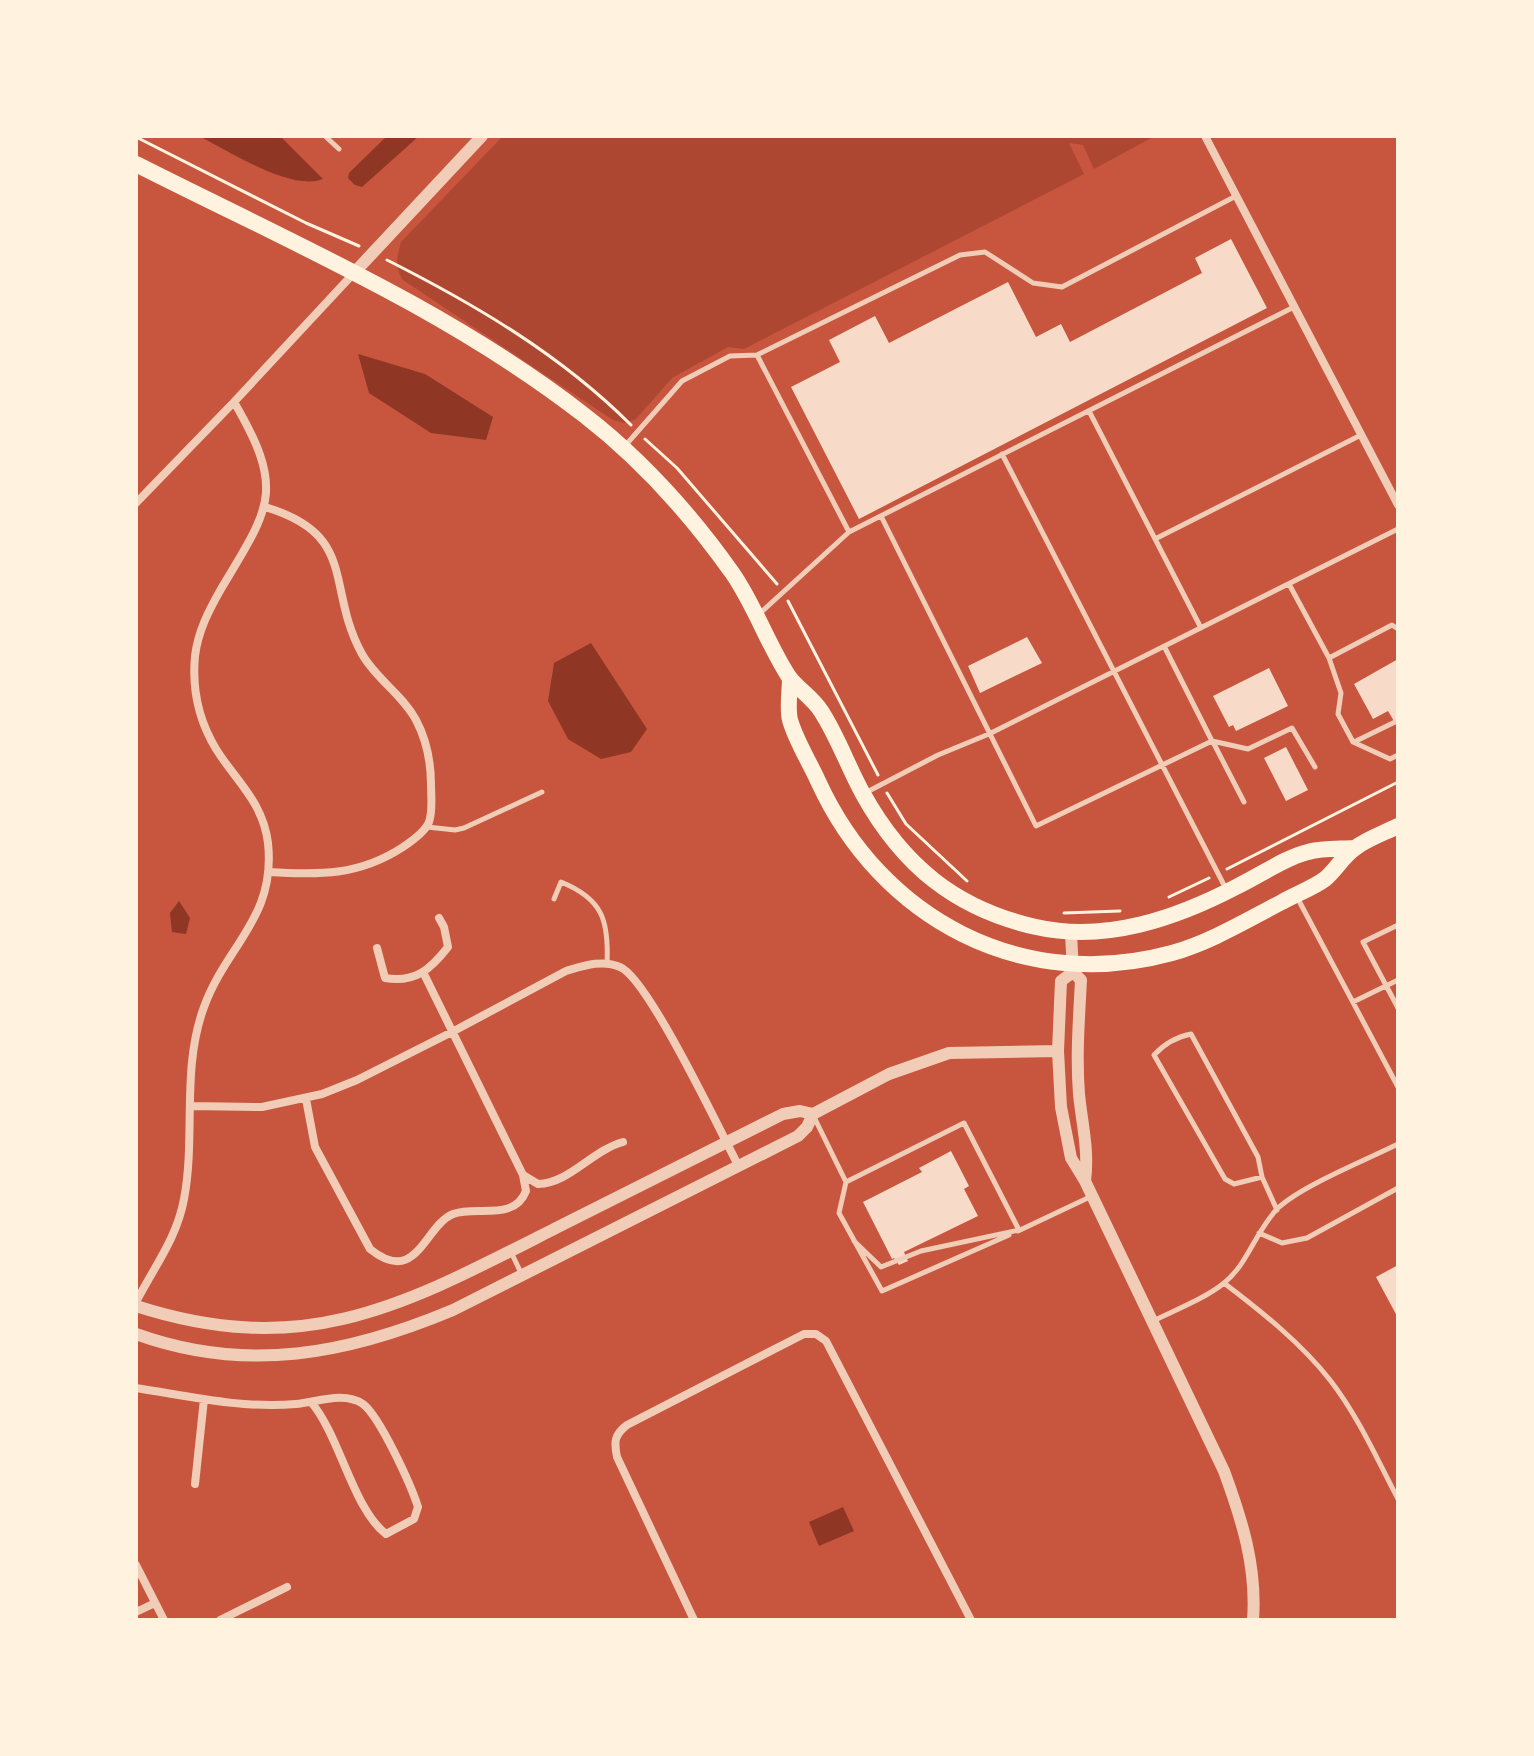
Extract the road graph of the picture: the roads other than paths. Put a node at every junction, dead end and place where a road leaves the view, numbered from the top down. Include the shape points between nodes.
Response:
1 (325, 136) edge
2 (482, 136) edge
3 (1205, 136) edge
4 (339, 149) dead end
5 (136, 164) edge
6 (1236, 196) junction
7 (353, 274) junction
8 (1294, 306) junction
9 (757, 355) junction
10 (234, 402) junction
11 (1089, 411) junction
12 (1361, 435) junction
13 (623, 448) junction
14 (1002, 454) junction
15 (136, 503) edge
16 (1398, 505) edge
17 (265, 507) junction
18 (881, 516) junction
19 (1398, 529) edge
20 (849, 532) junction
21 (1155, 539) junction
22 (1289, 584) junction
23 (757, 616) junction
24 (1201, 628) junction
25 (1398, 629) edge
26 (1164, 646) junction
27 (1329, 658) junction
28 (1113, 672) junction
29 (790, 678) junction
30 (1395, 722) dead end
31 (989, 734) junction
32 (1212, 741) junction
33 (1353, 742) junction
34 (1398, 755) edge
35 (1162, 766) junction
36 (1315, 767) dead end
37 (542, 792) dead end
38 (863, 794) junction
39 (1244, 802) dead end
40 (1398, 826) edge
41 (426, 827) junction
42 (1354, 848) junction
43 (268, 872) junction
44 (1228, 892) junction
45 (1296, 894) junction
46 (554, 899) dead end
47 (439, 918) dead end
48 (1398, 925) edge
49 (1071, 933) junction
50 (377, 948) dead end
51 (607, 964) junction
52 (1072, 968) junction
53 (423, 972) junction
54 (1398, 980) edge
55 (1386, 986) junction
56 (1353, 1002) junction
57 (1398, 1008) edge
58 (452, 1032) junction
59 (1058, 1051) junction
60 (1398, 1087) edge
61 (306, 1099) junction
62 (190, 1106) junction
63 (813, 1114) junction
64 (623, 1142) dead end
65 (726, 1143) junction
66 (1398, 1144) edge
67 (739, 1167) junction
68 (523, 1175) junction
69 (1262, 1177) junction
70 (1085, 1181) junction
71 (846, 1182) junction
72 (1398, 1188) edge
73 (1092, 1196) junction
74 (1277, 1210) junction
75 (1019, 1230) junction
76 (1259, 1233) junction
77 (854, 1241) junction
78 (511, 1251) junction
79 (522, 1275) junction
80 (1224, 1283) junction
81 (136, 1304) edge
82 (1153, 1322) junction
83 (136, 1334) edge
84 (136, 1388) edge
85 (204, 1399) junction
86 (311, 1402) junction
87 (195, 1484) dead end
88 (1398, 1499) edge
89 (136, 1565) edge
90 (287, 1587) dead end
91 (155, 1603) junction
92 (136, 1612) edge
93 (164, 1620) edge
94 (220, 1620) edge
95 (694, 1620) edge
96 (971, 1620) edge
97 (1253, 1620) edge

1 - 4 lane
2 - 7 street
3 - 6 street
5 - 7 main road
6 - 8 street
6 - 9 lane via 1062,287 1033,283 985,252 960,255
7 - 10 street
7 - 13 main road via 532,376
8 - 11 lane
8 - 12 street
9 - 13 lane via 730,356 682,381
9 - 20 lane
10 - 15 street
10 - 17 street via 261,453
11 - 14 lane
11 - 21 lane
12 - 16 street
12 - 21 lane
13 - 23 main road via 702,535
14 - 18 lane
14 - 28 lane
17 - 41 street via 295,517 323,541 335,563 362,654 414,717 428,754 431,781
17 - 43 street via 200,631 195,679 205,727 260,814
18 - 20 lane
18 - 31 lane
19 - 22 lane
20 - 23 lane
21 - 24 lane
22 - 24 lane
22 - 27 lane
23 - 29 main road
24 - 26 lane
25 - 27 lane via 1392,625
26 - 28 lane
26 - 32 lane
27 - 33 lane via 1341,693 1338,714
28 - 31 lane
28 - 35 lane
29 - 38 main road via 820,708
29 - 52 main road via 789,718 834,815 880,875 913,904 961,934
30 - 33 lane
31 - 35 lane via 1036,826
31 - 38 lane
32 - 35 lane
32 - 36 lane via 1248,749 1292,728
32 - 39 lane
33 - 34 lane via 1390,759
35 - 44 lane
37 - 41 lane via 464,828
38 - 49 main road via 889,834 941,888 986,912
40 - 42 main road
41 - 43 street via 392,854 357,869 332,874
42 - 44 main road via 1308,852
42 - 45 main road via 1323,880
43 - 62 street via 258,914 219,973 203,1009 192,1059
44 - 49 main road via 1171,918
45 - 52 main road via 1173,953
45 - 56 lane
46 - 51 lane via 561,882 595,903 606,923
47 - 53 street via 448,947
48 - 55 lane via 1363,942
49 - 52 street
50 - 53 street via 385,978 403,981
51 - 58 street via 566,971
51 - 65 street via 630,972 638,982
52 - 59 street via 1061,981
52 - 70 street via 1081,980 1077,1051 1088,1153
53 - 58 street
54 - 55 lane
55 - 56 lane
55 - 57 lane
56 - 60 lane
58 - 61 street via 357,1080
58 - 68 street
59 - 63 street via 949,1053 889,1074
59 - 70 street via 1071,1158
61 - 62 street via 262,1107
61 - 68 street via 321,1161 370,1249 380,1257 416,1254 455,1213 489,1213 517,1202 526,1191
62 - 81 street via 179,1223
63 - 65 street via 783,1114
63 - 67 street via 798,1136
63 - 71 lane
64 - 68 street via 557,1180 538,1184
65 - 67 street
65 - 78 street
66 - 74 lane
67 - 79 street
69 - 69 lane via 1258,1157 1191,1034 1162,1046 1154,1055 1225,1179 1234,1184
69 - 74 lane
70 - 73 street
71 - 75 lane via 964,1123
71 - 77 lane via 839,1213
72 - 76 lane via 1307,1238 1282,1243
73 - 75 lane
73 - 82 street
74 - 76 lane
75 - 77 lane via 921,1251 881,1267
75 - 77 lane via 882,1291
76 - 80 lane
78 - 79 lane
78 - 81 street via 378,1311 305,1327 231,1328
79 - 83 street via 408,1329 326,1350 229,1354
80 - 82 lane
80 - 88 lane via 1277,1326 1330,1380
82 - 97 street via 1241,1517 1250,1553
84 - 85 street
85 - 86 street via 258,1405
85 - 87 street
86 - 86 street via 351,1398 365,1406 414,1494 414,1519 386,1534 372,1524
89 - 91 street
90 - 94 street
91 - 92 street
91 - 93 street
95 - 96 street via 617,1457 617,1433 804,1334 816,1334 826,1341

